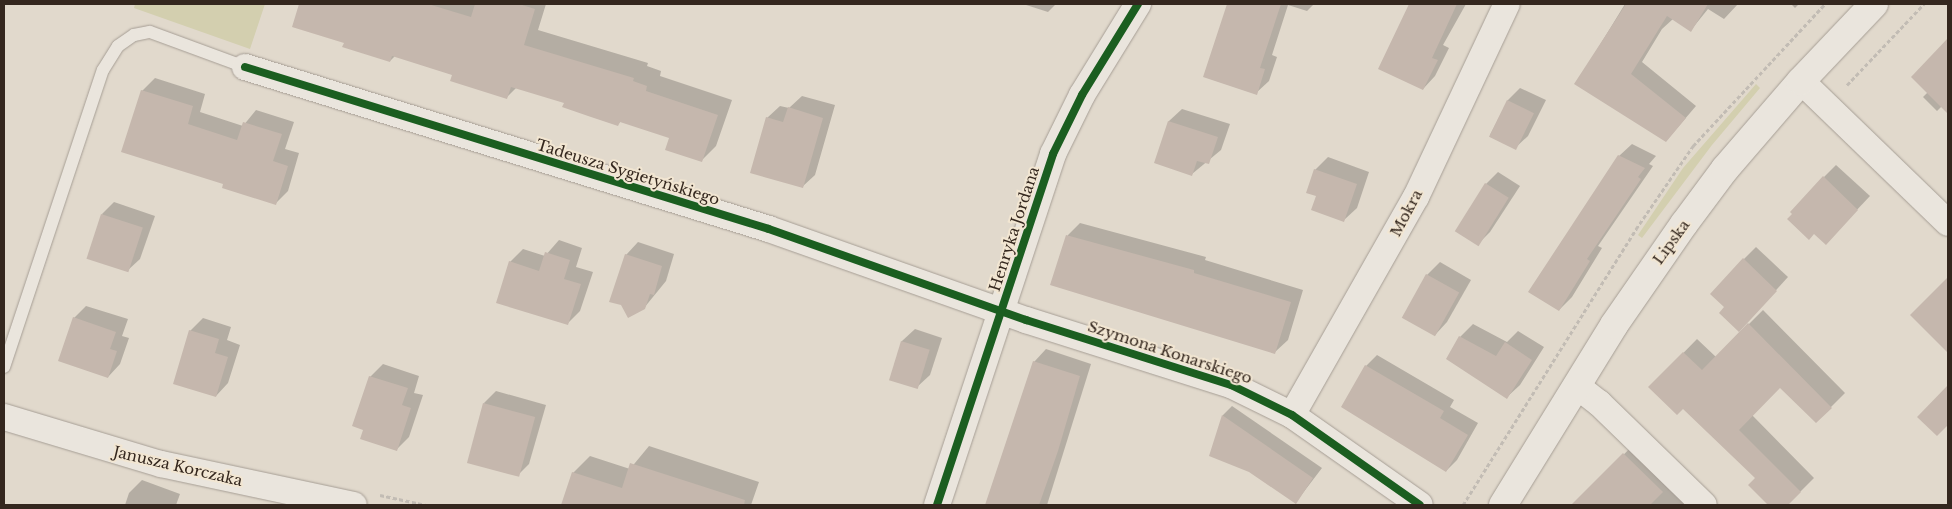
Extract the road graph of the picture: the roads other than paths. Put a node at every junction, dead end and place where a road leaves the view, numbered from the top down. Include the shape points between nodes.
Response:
1 (1138, 4) edge
2 (1507, 4) edge
3 (1874, 4) edge
4 (245, 68) joint
5 (1801, 81) junction
6 (1948, 223) edge
7 (1001, 311) junction
8 (4, 367) edge
9 (1577, 386) junction
10 (1292, 415) junction
11 (4, 417) edge
12 (354, 505) edge
13 (937, 505) edge
14 (1420, 505) edge
15 (1503, 505) edge
16 (1704, 505) edge

1 - 7 street, Henryka Jordana via 1082,95 1053,154
2 - 10 street, Mokra via 1416,197
3 - 5 main road, Lipska
4 - 7 street, Tadeusza Sygietyńskiego via 769,229
4 - 8 lane via 150,32 134,35 118,46 103,70
5 - 6 street
5 - 9 main road, Lipska via 1684,224
7 - 10 street, Szymona Konarskiego via 1231,385
7 - 13 street, Henryka Jordana
9 - 15 main road, Lipska
9 - 16 street
10 - 14 street, Szymona Konarskiego
11 - 12 street, Janusza Korczaka via 161,464

